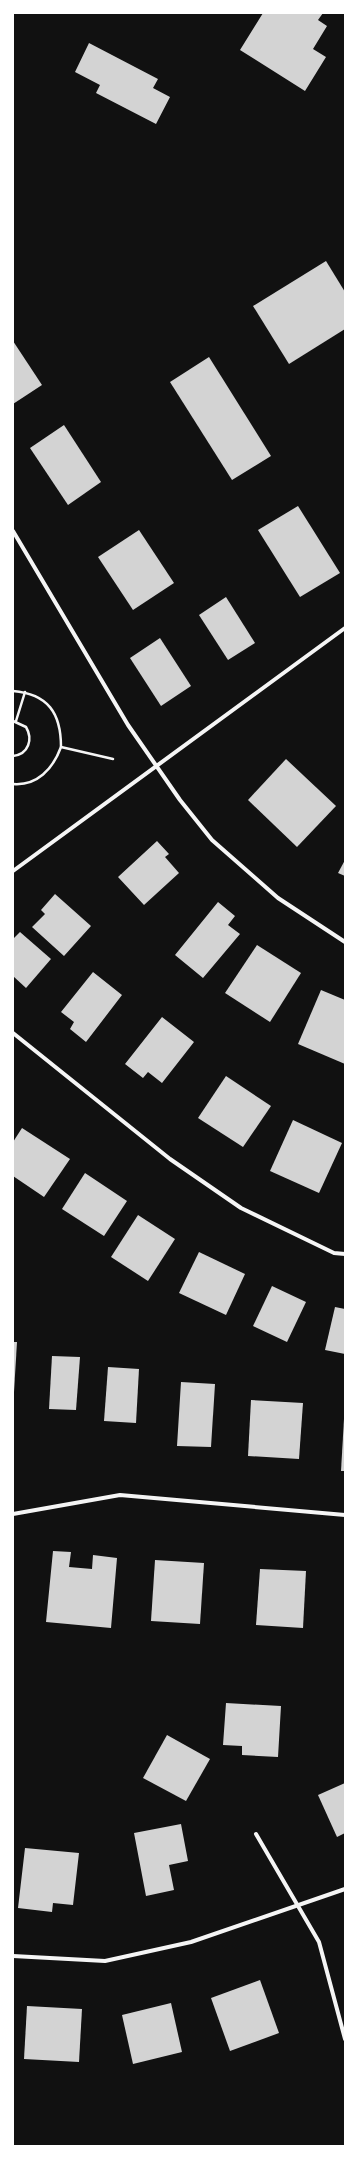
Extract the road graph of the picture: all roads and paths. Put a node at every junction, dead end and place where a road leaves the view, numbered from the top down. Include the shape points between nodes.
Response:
1 (13, 531) edge
2 (345, 628) edge
3 (13, 691) edge
4 (25, 692) junction
5 (15, 721) edge
6 (61, 747) junction
7 (13, 756) edge
8 (113, 759) dead end
9 (156, 766) junction
10 (13, 784) edge
11 (13, 871) edge
12 (345, 942) edge
13 (13, 1033) edge
14 (345, 1254) edge
15 (13, 1514) edge
16 (345, 1515) edge
17 (256, 1834) dead end
18 (345, 1889) edge
19 (299, 1906) junction
20 (13, 1956) edge
21 (345, 2039) edge

1 - 9 street via 128,724
2 - 9 street
3 - 4 path
4 - 5 path
4 - 6 path via 36,695 52,709 59,723
5 - 7 path via 26,727 30,742 25,751
6 - 8 path
6 - 10 path via 53,764 43,776 31,782
9 - 11 street
9 - 12 street via 212,840 278,898
13 - 14 street via 134,1132 235,1204 334,1253
15 - 16 street via 120,1495
17 - 19 street
18 - 19 street
19 - 20 street via 191,1942 105,1961
19 - 21 street via 319,1942

